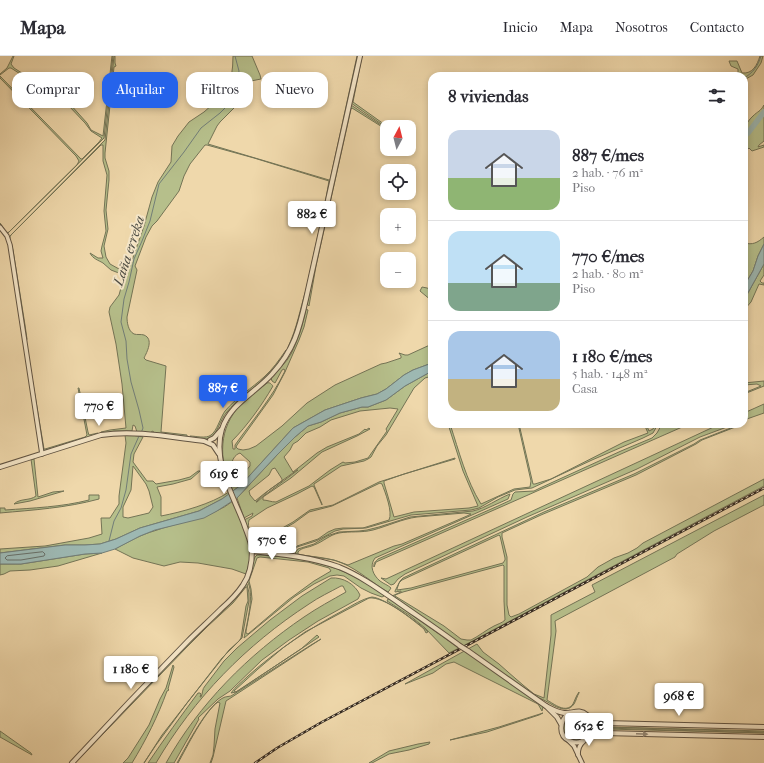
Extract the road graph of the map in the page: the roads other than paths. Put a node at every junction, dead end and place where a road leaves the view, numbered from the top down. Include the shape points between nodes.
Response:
1 (360, 56) edge
2 (0, 227) edge
3 (223, 426) junction
4 (210, 441) junction
5 (220, 443) junction
6 (42, 454) junction
7 (220, 455) junction
8 (0, 467) edge
9 (252, 551) junction
10 (546, 706) junction
11 (569, 713) junction
12 (591, 720) junction
13 (561, 725) junction
14 (764, 727) edge
15 (590, 736) junction
16 (764, 738) edge
17 (567, 739) junction
18 (585, 740) junction
19 (578, 756) junction
20 (72, 763) edge
21 (582, 763) edge

1 - 3 street via 297,336 285,359 234,408
2 - 6 street via 10,245
3 - 4 street
3 - 5 street
4 - 5 street
4 - 6 street via 113,433
4 - 7 street
5 - 7 street
6 - 8 street
7 - 9 street
9 - 10 street, bridge via 307,558 349,572 382,592
9 - 20 street via 248,576 239,591
10 - 11 street via 558,712
10 - 13 street
11 - 12 street via 582,712
11 - 13 street
12 - 14 street via 605,723
12 - 15 street
13 - 17 street
15 -> 16 street via 604,733
15 - 18 street
17 - 18 street via 574,742
17 - 19 street via 574,746
18 - 19 street via 579,747
19 - 21 street

